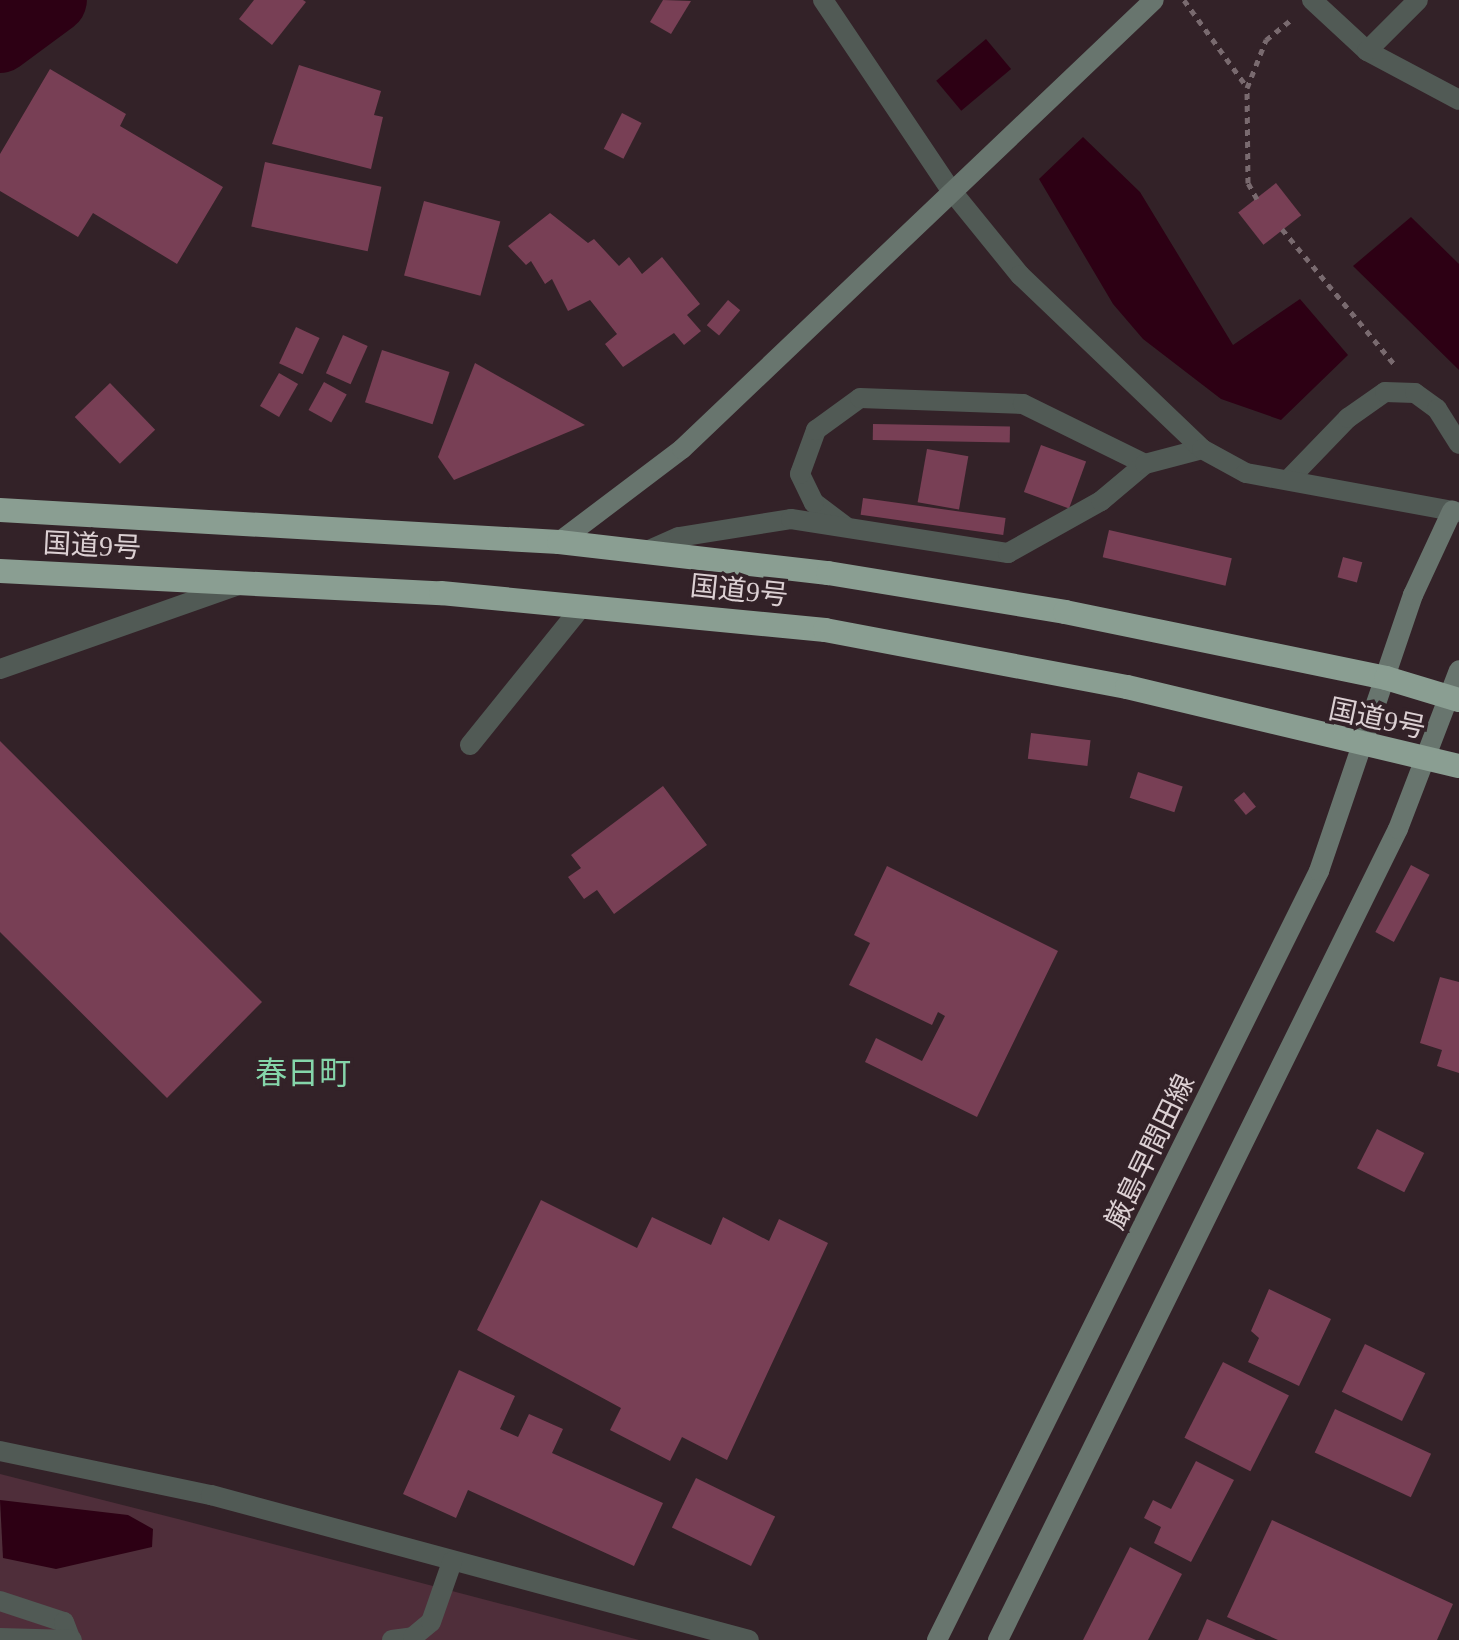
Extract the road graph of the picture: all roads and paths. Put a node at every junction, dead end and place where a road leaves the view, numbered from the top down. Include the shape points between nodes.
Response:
1 (823, 0) edge
2 (1154, 0) edge
3 (1184, 0) edge
4 (1313, 0) edge
5 (1418, 0) edge
6 (1367, 51) junction
7 (1247, 88) junction
8 (1459, 100) edge
9 (950, 189) junction
10 (1257, 199) dead end
11 (1282, 229) dead end
12 (1415, 393) junction
13 (1459, 444) edge
14 (1202, 449) junction
15 (1145, 464) junction
16 (1289, 479) junction
17 (0, 510) edge
18 (1457, 516) edge
19 (851, 531) junction
20 (559, 542) junction
21 (645, 552) junction
22 (0, 571) edge
23 (238, 585) junction
24 (583, 605) junction
25 (0, 669) edge
26 (1459, 670) edge
27 (1386, 678) junction
28 (1456, 699) edge
29 (470, 745) dead end
30 (1366, 749) junction
31 (1430, 761) junction
32 (1459, 766) edge
33 (0, 1451) edge
34 (452, 1562) junction
35 (0, 1601) edge
36 (0, 1638) edge
37 (72, 1640) edge
38 (392, 1640) edge
39 (749, 1640) edge
40 (937, 1640) edge
41 (998, 1640) edge

1 - 9 street
2 - 9 main road
3 - 7 path
4 - 6 street
4 - 7 path via 1266,40
5 - 6 street
6 - 8 street
7 - 10 path via 1248,183
9 - 14 street via 1092,350
9 - 20 main road via 682,449
11 - 12 path
12 - 13 street via 1437,409
12 - 16 street via 1385,392 1348,418
14 - 15 street
14 - 16 street via 1246,473
15 - 19 street via 1101,501 1008,553
15 - 19 street via 1023,404 860,398 816,430 800,474 814,503
16 - 18 street
17 - 20 highway, 国道9号
18 - 27 main road, 厳島早間田線
19 - 21 street via 791,519 679,537
20 - 21 highway, 国道9号
21 - 27 highway, 国道9号 via 1065,612
22 - 23 highway, 国道9号
23 - 24 highway, 国道9号
23 - 25 street
24 - 29 street
24 - 30 highway, 国道9号 via 825,630 1127,687
26 - 28 main road
27 - 28 highway, 国道9号
27 - 30 main road, 厳島早間田線
28 - 31 main road
30 - 31 highway, 国道9号
30 - 40 main road, 厳島早間田線 via 1319,871
31 - 32 highway, 国道9号
31 - 41 main road
33 - 34 street via 211,1495
34 - 38 street via 431,1622 413,1637
34 - 39 street
35 - 37 street via 64,1622
36 - 37 street

